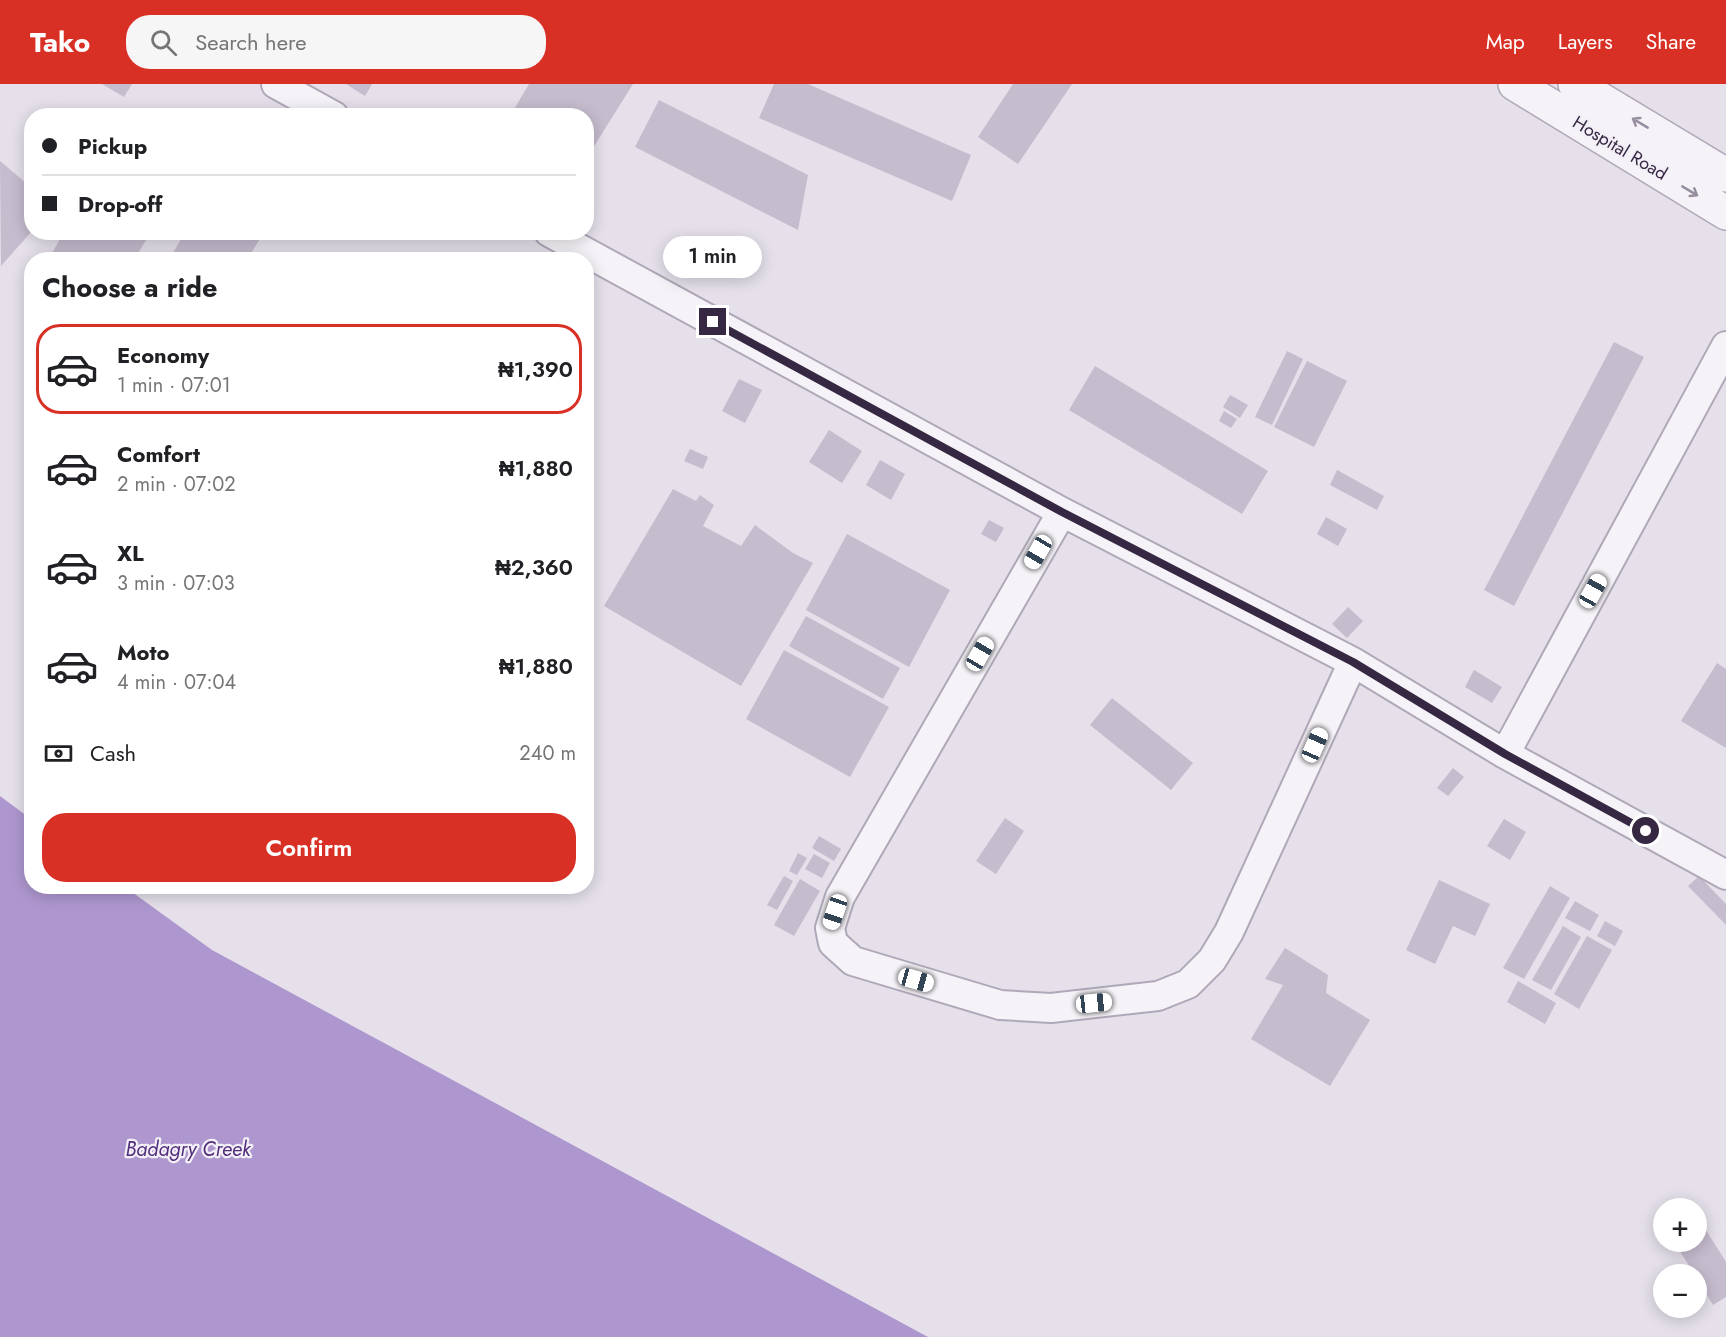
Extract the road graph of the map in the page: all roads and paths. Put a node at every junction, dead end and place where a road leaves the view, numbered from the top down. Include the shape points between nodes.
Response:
1 (276, 84) edge
2 (1515, 84) edge
3 (1575, 84) edge
4 (320, 108) edge
5 (1726, 175) edge
6 (1726, 213) edge
7 (564, 240) edge
8 (586, 252) edge
9 (594, 257) edge
10 (1726, 346) edge
11 (1062, 512) junction
12 (1353, 662) junction
13 (1505, 754) junction
14 (1726, 875) edge

1 - 4 street
2 -> 6 street, Hospital Road
5 -> 3 street, Hospital Road
7 - 8 street
9 - 11 street
10 - 13 street
11 - 12 street
11 - 12 street via 840,897 830,928 833,943 853,961 1000,1005 1051,1008 1158,996 1188,984 1212,960 1230,932
12 - 13 street
13 - 14 street

